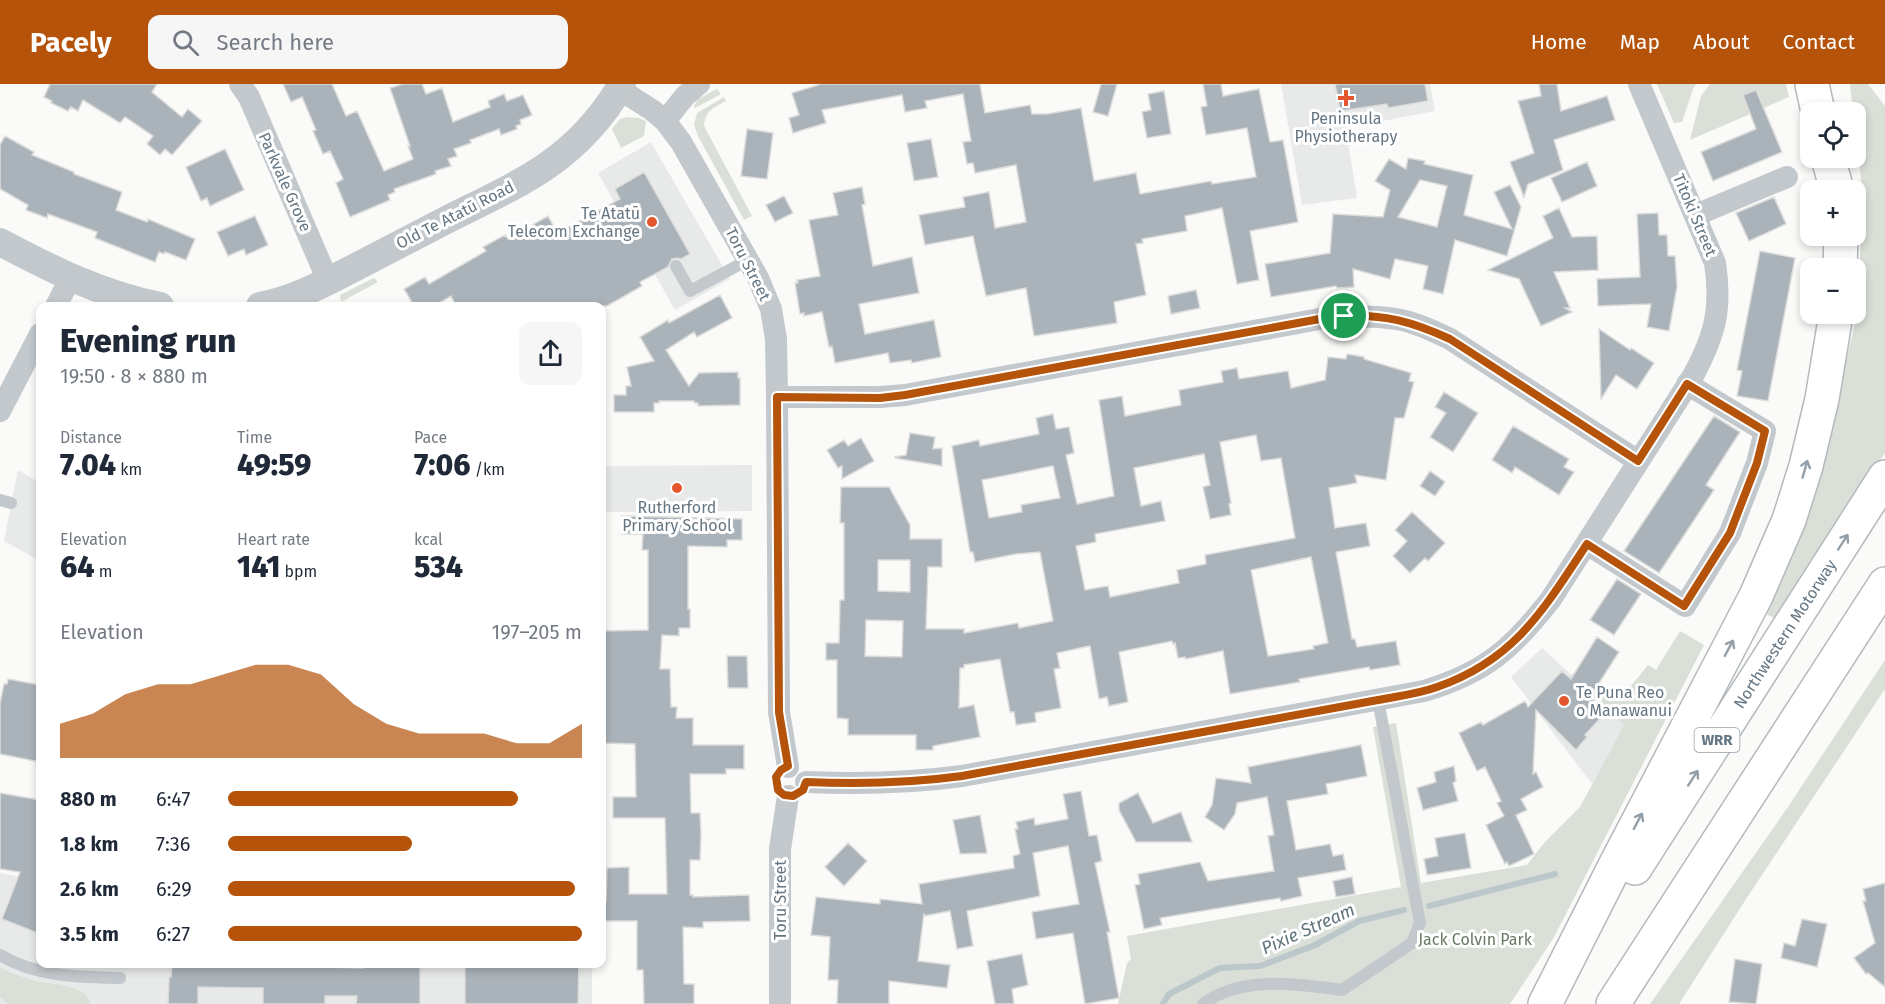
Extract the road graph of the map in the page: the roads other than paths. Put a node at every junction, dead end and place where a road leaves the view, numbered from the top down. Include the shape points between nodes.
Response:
1 (240, 84) edge
2 (699, 84) edge
3 (1639, 84) edge
4 (1812, 84) edge
5 (1833, 84) edge
6 (620, 86) edge
7 (1816, 102) edge
8 (1836, 102) edge
9 (665, 121) junction
10 (1787, 177) dead end
11 (1696, 215) junction
12 (0, 242) edge
13 (748, 260) junction
14 (676, 266) dead end
15 (71, 278) junction
16 (328, 281) junction
17 (58, 302) edge
18 (145, 302) edge
19 (274, 302) edge
20 (1834, 324) edge
21 (36, 342) edge
22 (1687, 384) junction
23 (777, 397) junction
24 (0, 411) edge
25 (1638, 461) junction
26 (1885, 477) edge
27 (1587, 544) junction
28 (1885, 584) edge
29 (1885, 626) edge
30 (1378, 700) junction
31 (788, 766) junction
32 (806, 782) junction
33 (788, 796) junction
34 (0, 955) edge
35 (120, 978) dead end
36 (780, 1004) edge
37 (1203, 1004) edge
38 (1547, 1004) edge
39 (1613, 1004) edge

1 - 16 street, Parkvale Grove
2 - 9 street
3 - 11 street, Titoki Street
4 - 7 highway
5 - 8 highway
6 - 9 street, Toru Street
6 - 16 street, Old Te Atatū Road via 586,132 548,165 475,207
9 - 13 street, Toru Street
10 - 11 street
11 - 22 street, Titoki Street via 1715,263 1718,305 1705,353
12 - 15 street
13 - 14 lane via 690,291
13 - 23 street, Toru Street via 766,294 773,319
15 - 17 street
15 - 18 street
16 - 19 street, Old Te Atatū Road
38 -> 20 highway via 1756,596 1789,520 1822,399
21 - 24 street
22 - 25 street, Titoki Street
22 - 27 street via 1765,431 1757,463 1725,543 1684,606
23 - 25 street via 905,395 1325,318 1365,316 1396,319 1450,339
23 - 31 street, Toru Street via 779,712
25 - 27 street, Titoki Street
38 -> 26 highway, Northwestern Motorway / WRR
27 - 30 street, Titoki Street via 1530,625 1491,662 1439,687
28 - 39 highway
29 - 39 highway
30 - 32 street, Titoki Street via 952,777
30 - 37 lane via 1420,923 1412,943 1342,990 1280,982 1216,994
31 - 32 street via 801,770
31 - 33 street via 778,774 776,782 778,790
32 - 33 street via 800,793
33 - 36 street, Toru Street via 780,849
34 - 35 lane via 39,972

